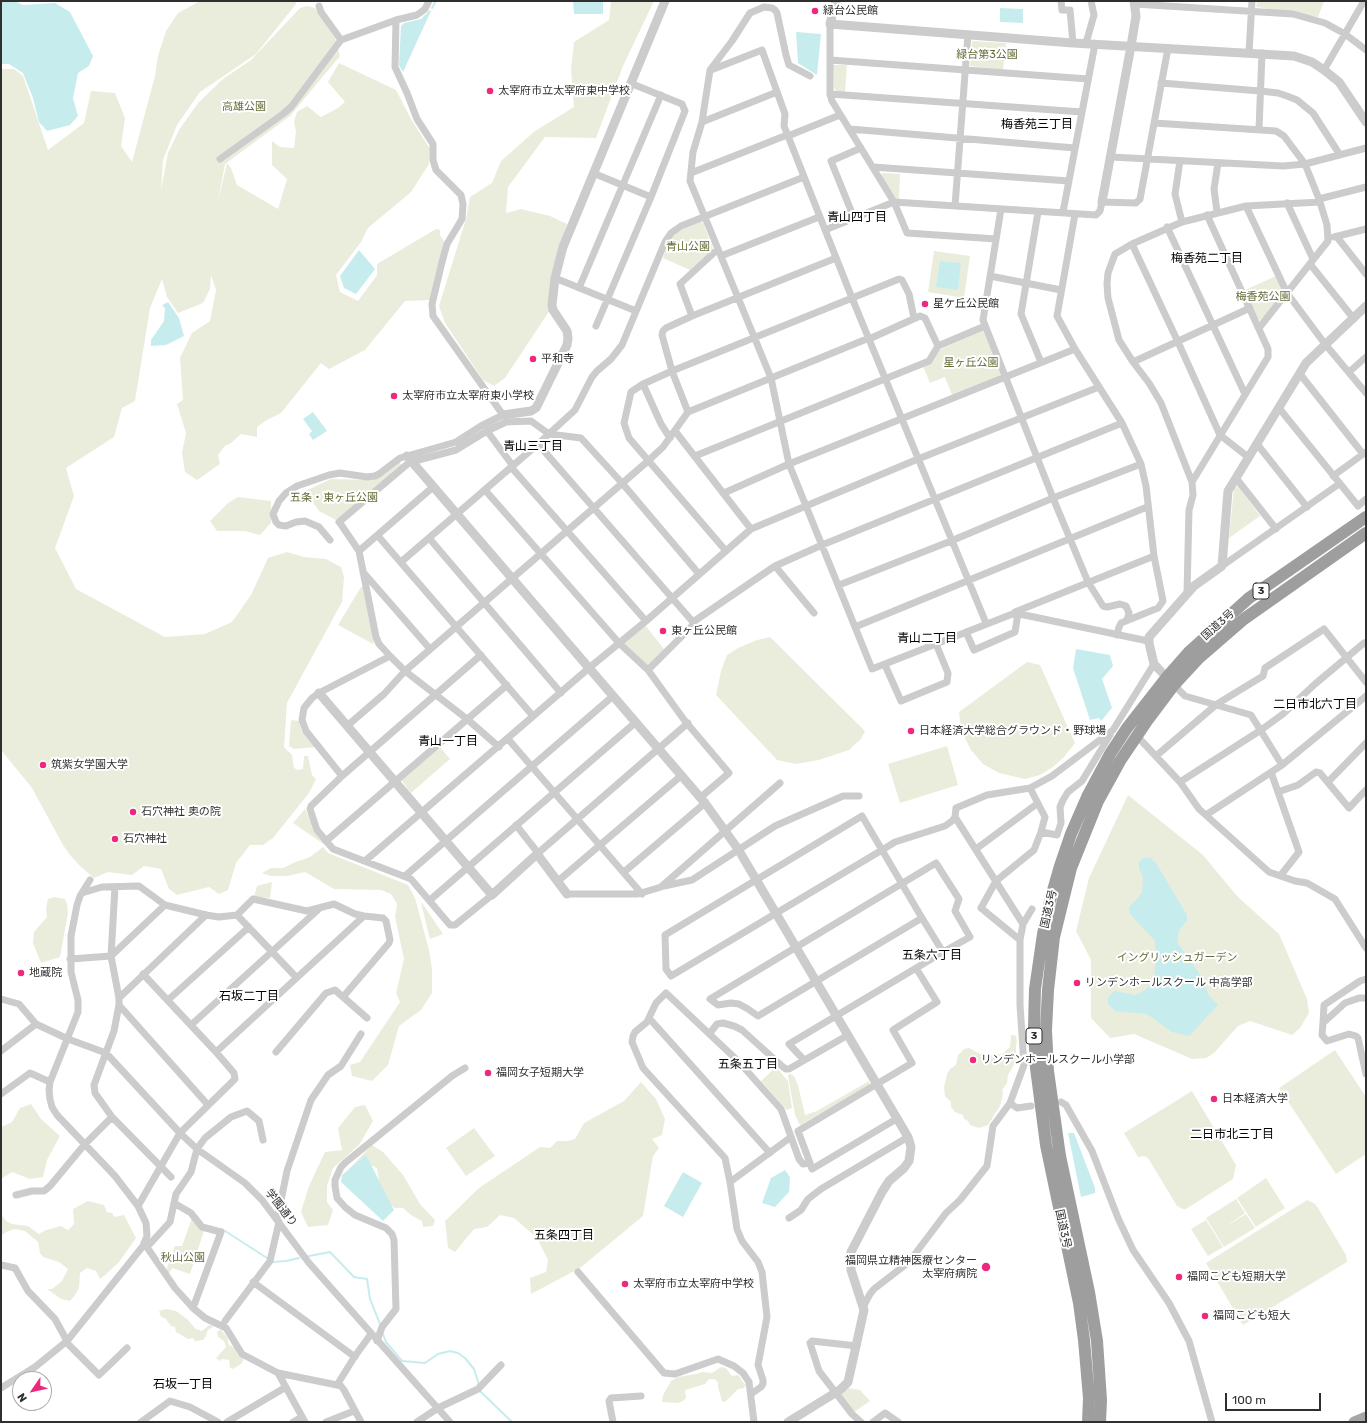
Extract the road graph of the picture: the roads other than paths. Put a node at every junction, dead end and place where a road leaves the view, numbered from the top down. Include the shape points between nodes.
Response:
1 (430, 1) edge
2 (664, 1) edge
3 (836, 1) edge
4 (1060, 1) edge
5 (1091, 1) edge
6 (1252, 1) edge
7 (1364, 1) edge
8 (1135, 3) edge
9 (319, 6) dead end
10 (1251, 11) junction
11 (396, 20) junction
12 (830, 24) junction
13 (968, 34) junction
14 (1345, 34) junction
15 (341, 40) junction
16 (1073, 42) junction
17 (1090, 43) junction
18 (1131, 46) junction
19 (1168, 48) junction
20 (1366, 50) edge
21 (1249, 52) junction
22 (1262, 53) junction
23 (830, 60) junction
24 (710, 70) junction
25 (966, 70) junction
26 (1324, 70) junction
27 (810, 76) dead end
28 (1088, 79) junction
29 (630, 83) junction
30 (1161, 83) junction
31 (1260, 91) junction
32 (777, 92) junction
33 (830, 94) junction
34 (661, 96) junction
35 (963, 104) junction
36 (1082, 112) junction
37 (840, 115) junction
38 (702, 122) junction
39 (1154, 122) junction
40 (1366, 122) edge
41 (850, 129) junction
42 (1259, 129) junction
43 (787, 135) junction
44 (960, 139) junction
45 (861, 148) junction
46 (1075, 148) junction
47 (1366, 148) edge
48 (1340, 155) junction
49 (1111, 157) junction
50 (220, 159) dead end
51 (1147, 159) junction
52 (1180, 161) junction
53 (1218, 163) junction
54 (1305, 164) junction
55 (873, 167) junction
56 (593, 172) junction
57 (957, 173) junction
58 (691, 174) junction
59 (804, 176) junction
60 (1069, 182) junction
61 (622, 185) junction
62 (1366, 187) edge
63 (651, 197) junction
64 (1319, 200) junction
65 (894, 202) junction
66 (1102, 202) junction
67 (1287, 203) junction
68 (955, 206) junction
69 (1246, 206) junction
70 (1001, 209) junction
71 (1038, 212) junction
72 (1063, 212) junction
73 (1217, 212) junction
74 (1075, 214) junction
75 (1207, 215) junction
76 (705, 216) junction
77 (820, 217) junction
78 (854, 218) junction
79 (1182, 222) junction
80 (1167, 227) junction
81 (1366, 229) edge
82 (825, 230) junction
83 (1328, 237) junction
84 (1337, 237) junction
85 (996, 239) junction
86 (1132, 244) junction
87 (720, 253) junction
88 (836, 258) junction
89 (1312, 262) junction
90 (1366, 274) edge
91 (990, 276) junction
92 (555, 278) junction
93 (1025, 283) junction
94 (579, 288) junction
95 (1061, 290) junction
96 (1287, 293) junction
97 (738, 297) junction
98 (852, 298) junction
99 (607, 299) junction
100 (1366, 306) edge
101 (1250, 308) junction
102 (636, 311) junction
103 (692, 316) junction
104 (914, 318) junction
105 (1354, 319) junction
106 (596, 326) dead end
107 (985, 326) junction
108 (1213, 326) junction
109 (1259, 328) junction
110 (755, 338) junction
111 (869, 338) junction
112 (1178, 342) junction
113 (1325, 344) junction
114 (938, 346) junction
115 (1075, 349) junction
116 (1366, 356) edge
117 (1041, 362) junction
118 (1133, 362) junction
119 (672, 371) junction
120 (1349, 372) junction
121 (1300, 374) junction
122 (1005, 377) junction
123 (771, 378) junction
124 (886, 378) junction
125 (643, 384) junction
126 (1099, 387) junction
127 (1366, 393) edge
128 (1246, 394) junction
129 (1279, 408) junction
130 (688, 412) junction
131 (503, 414) junction
132 (1022, 417) junction
133 (902, 419) junction
134 (780, 421) junction
135 (1122, 423) junction
136 (488, 431) junction
137 (675, 431) junction
138 (549, 434) junction
139 (1220, 435) junction
140 (670, 438) junction
141 (538, 444) junction
142 (1257, 444) junction
143 (1364, 453) edge
144 (695, 456) junction
145 (1248, 457) junction
146 (1037, 458) junction
147 (918, 459) junction
148 (410, 460) junction
149 (648, 461) junction
150 (789, 464) junction
151 (1141, 464) junction
152 (512, 466) junction
153 (1333, 476) junction
154 (1236, 478) junction
155 (1192, 482) junction
156 (622, 484) junction
157 (1339, 484) junction
158 (433, 487) junction
159 (485, 490) junction
160 (724, 493) junction
161 (1053, 498) junction
162 (1366, 499) edge
163 (935, 500) junction
164 (806, 506) junction
165 (1148, 507) junction
166 (1307, 507) junction
167 (594, 508) junction
168 (456, 514) junction
169 (1366, 517) edge
170 (751, 529) junction
171 (1276, 529) junction
172 (567, 531) junction
173 (1366, 533) edge
174 (378, 536) junction
175 (1070, 537) junction
176 (429, 538) junction
177 (330, 540) dead end
178 (951, 541) junction
179 (822, 545) junction
180 (359, 551) junction
181 (726, 551) junction
182 (541, 554) junction
183 (1154, 556) junction
184 (401, 562) junction
185 (775, 566) junction
186 (1222, 566) junction
187 (362, 572) junction
188 (699, 574) junction
189 (512, 578) junction
190 (967, 580) junction
191 (1088, 582) junction
192 (839, 585) junction
193 (1187, 593) junction
194 (672, 597) junction
195 (483, 603) junction
196 (814, 613) dead end
197 (1018, 613) junction
198 (1010, 614) junction
199 (1127, 620) junction
200 (646, 621) junction
201 (693, 622) junction
202 (986, 623) junction
203 (457, 626) junction
204 (855, 627) junction
205 (966, 632) junction
206 (1117, 635) junction
207 (1148, 641) junction
208 (619, 643) junction
209 (936, 644) junction
210 (1364, 644) dead end
211 (430, 650) junction
212 (390, 656) junction
213 (482, 656) junction
214 (1347, 658) junction
215 (1154, 664) junction
216 (885, 665) junction
217 (590, 668) junction
218 (648, 670) junction
219 (405, 671) junction
220 (1170, 681) junction
221 (1366, 682) edge
222 (507, 685) junction
223 (319, 693) junction
224 (561, 693) junction
225 (436, 695) junction
226 (613, 696) junction
227 (1366, 696) edge
228 (1217, 704) junction
229 (533, 716) junction
230 (467, 719) junction
231 (636, 722) junction
232 (688, 723) junction
233 (347, 726) junction
234 (1113, 730) junction
235 (1261, 730) junction
236 (1137, 736) junction
237 (508, 739) junction
238 (1366, 743) edge
239 (499, 747) junction
240 (659, 748) junction
241 (369, 753) junction
242 (1156, 756) junction
243 (1282, 765) junction
244 (532, 767) junction
245 (1271, 772) junction
246 (682, 775) junction
247 (342, 776) junction
248 (395, 781) junction
249 (1180, 782) junction
250 (1328, 782) junction
251 (780, 783) dead end
252 (1030, 788) junction
253 (1366, 790) edge
254 (554, 792) junction
255 (1278, 792) junction
256 (859, 796) dead end
257 (703, 800) junction
258 (1038, 803) junction
259 (421, 814) junction
260 (1206, 815) junction
261 (955, 817) junction
262 (577, 819) junction
263 (516, 825) junction
264 (725, 831) junction
265 (1041, 832) junction
266 (326, 841) junction
267 (445, 841) junction
268 (600, 845) junction
269 (976, 849) junction
270 (738, 850) junction
271 (882, 850) junction
272 (538, 854) junction
273 (366, 861) junction
274 (468, 867) junction
275 (624, 872) junction
276 (1281, 875) junction
277 (404, 876) junction
278 (90, 880) dead end
279 (756, 880) junction
280 (558, 881) junction
281 (996, 881) junction
282 (902, 884) junction
283 (115, 887) junction
284 (662, 887) junction
285 (82, 893) junction
286 (492, 894) junction
287 (567, 894) joint
288 (642, 894) junction
289 (430, 900) junction
290 (165, 905) junction
291 (322, 906) junction
292 (1032, 909) dead end
293 (776, 914) junction
294 (206, 915) junction
295 (237, 915) junction
296 (364, 916) junction
297 (922, 918) junction
298 (1023, 924) junction
299 (249, 927) junction
300 (1020, 940) junction
301 (796, 948) junction
302 (1366, 948) edge
303 (272, 952) junction
304 (943, 952) junction
305 (111, 956) junction
306 (70, 959) junction
307 (916, 968) junction
308 (143, 974) junction
309 (296, 978) junction
310 (1366, 979) edge
311 (816, 981) junction
312 (343, 997) junction
313 (1366, 998) edge
314 (168, 1000) junction
315 (2, 1001) edge
316 (119, 1002) junction
317 (837, 1016) junction
318 (367, 1018) dead end
319 (649, 1018) junction
320 (1323, 1023) junction
321 (36, 1024) junction
322 (190, 1025) junction
323 (710, 1033) junction
324 (360, 1034) dead end
325 (848, 1035) junction
326 (68, 1039) junction
327 (1, 1051) edge
328 (216, 1052) junction
329 (276, 1052) dead end
330 (106, 1053) junction
331 (804, 1060) junction
332 (465, 1068) dead end
333 (1366, 1074) edge
334 (50, 1082) junction
335 (878, 1084) junction
336 (1, 1094) edge
337 (1060, 1102) dead end
338 (1010, 1103) junction
339 (208, 1105) junction
340 (1031, 1106) dead end
341 (112, 1116) junction
342 (898, 1118) junction
343 (180, 1133) junction
344 (791, 1137) junction
345 (908, 1137) junction
346 (263, 1140) dead end
347 (85, 1144) junction
348 (197, 1149) junction
349 (770, 1153) junction
350 (810, 1164) junction
351 (161, 1168) junction
352 (171, 1177) dead end
353 (730, 1182) junction
354 (16, 1195) dead end
355 (174, 1203) junction
356 (138, 1206) junction
357 (789, 1218) dead end
358 (278, 1221) junction
359 (146, 1245) junction
360 (1, 1265) edge
361 (578, 1272) dead end
362 (253, 1282) junction
363 (864, 1307) junction
364 (193, 1308) junction
365 (225, 1321) dead end
366 (371, 1334) junction
367 (66, 1341) junction
368 (377, 1341) junction
369 (856, 1346) junction
370 (127, 1348) dead end
371 (354, 1357) junction
372 (501, 1364) dead end
373 (278, 1373) junction
374 (337, 1385) junction
375 (286, 1387) junction
376 (1, 1388) edge
377 (835, 1393) junction
378 (751, 1394) junction
379 (642, 1396) dead end
380 (438, 1408) junction
381 (354, 1411) junction
382 (1366, 1417) edge
383 (304, 1419) edge
384 (141, 1422) edge
385 (218, 1422) edge
386 (227, 1422) edge
387 (293, 1422) edge
388 (326, 1422) edge
389 (360, 1422) edge
390 (417, 1422) edge
391 (450, 1422) edge
392 (613, 1422) edge
393 (754, 1422) edge
394 (788, 1422) edge
395 (861, 1422) edge
396 (873, 1422) edge
397 (898, 1422) edge
398 (1088, 1422) edge
399 (1100, 1422) edge
400 (1212, 1422) edge
401 (1354, 1422) edge

1 - 11 street via 421,13
2 - 29 street
3 - 12 street
4 - 16 street via 1062,10 1070,10
5 - 17 street via 1094,15
6 - 10 street
7 - 14 street
8 - 10 street
8 - 18 street via 1136,16
9 - 15 street
10 - 14 street via 1293,14 1325,23
10 - 21 street
11 - 15 street
11 - 131 street via 395,67 417,119 434,144 433,160 436,170 460,195 463,204 462,220 447,244 442,262 432,304 433,316
12 - 13 street
12 - 23 street
13 - 16 street
13 - 25 street
14 - 20 street
14 - 26 street
15 - 50 street via 284,114
16 - 17 street
17 - 18 street
17 - 28 street
18 - 19 street
18 - 49 street
19 - 21 street
19 - 30 street
21 - 22 street
22 - 26 street via 1294,56 1312,62
22 - 31 street
23 - 25 street
23 - 33 street
24 - 27 street via 750,13 768,6 777,14 790,65
24 - 32 street via 762,50
24 - 38 street
25 - 28 street
25 - 35 street
26 - 40 street via 1343,86
28 - 36 street
29 - 34 street
29 - 56 street
30 - 31 street
30 - 39 street
31 - 42 street
31 - 48 street via 1278,93 1306,106
32 - 38 street
32 - 43 street via 785,114 784,126
33 - 35 street
33 - 37 street
34 - 61 street
34 - 63 street via 682,104 685,111
35 - 36 street
35 - 44 street
36 - 46 street
37 - 41 street
37 - 43 street
38 - 58 street via 693,152
39 - 42 street
39 - 51 street
41 - 44 street
41 - 45 street
42 - 54 street via 1280,133
43 - 58 street
43 - 59 street
44 - 46 street
44 - 57 street
45 - 55 street
45 - 78 street via 831,161
46 - 60 street
47 - 48 street
48 - 54 street
49 - 51 street
49 - 66 street
51 - 52 street
51 - 66 street via 1140,199 1136,203
52 - 53 street
52 - 79 street via 1175,194
53 - 54 street via 1283,166
53 - 73 street via 1214,189
54 - 64 street
55 - 57 street
55 - 65 street
56 - 61 street
56 - 92 street via 562,247
57 - 60 street
57 - 68 street
58 - 76 street via 690,181
59 - 76 street
59 - 77 street
60 - 72 street
61 - 63 street
61 - 94 street
62 - 64 street
63 - 99 street
64 - 67 street
64 - 83 street
65 - 68 street
65 - 78 street
65 - 85 street via 907,233
66 - 74 street via 1096,215
67 - 69 street
67 - 89 street
68 - 70 street
69 - 73 street
69 - 96 street
70 - 71 street
70 - 85 street
71 - 72 street
71 - 93 street
72 - 74 street
73 - 75 street
74 - 95 street
75 - 79 street
75 - 101 street
76 - 87 street
76 - 102 street via 681,226 668,237
77 - 82 street
77 - 87 street
78 - 82 street
79 - 80 street
80 - 86 street
80 - 108 street
81 - 84 street
82 - 88 street
83 - 84 street
83 - 89 street via 1328,241
84 - 90 street
85 - 91 street
86 - 112 street
86 - 118 street via 1115,254 1107,284 1119,340
87 - 97 street
87 - 103 street via 680,284
88 - 97 street
88 - 98 street
89 - 96 street
89 - 105 street
91 - 93 street
91 - 107 street via 983,320
92 - 94 street
92 - 131 street via 552,308 567,331 567,345 536,408 531,411
93 - 95 street
93 - 117 street via 1021,314
94 - 99 street
95 - 115 street via 1057,316
96 - 109 street
96 - 113 street
97 - 103 street
97 - 110 street
98 - 104 street via 899,279 909,294
98 - 110 street
98 - 111 street
99 - 102 street
99 - 106 street
100 - 105 street
101 - 108 street
101 - 109 street
102 - 138 street via 618,352 595,374 575,410
103 - 119 street via 663,331
104 - 111 street
104 - 114 street via 925,318
105 - 113 street
107 - 114 street
107 - 122 street
108 - 112 street
108 - 128 street
109 - 128 street via 1268,349 1268,357
110 - 119 street
110 - 123 street
111 - 123 street
111 - 124 street
112 - 118 street
112 - 139 street
113 - 120 street
113 - 121 street via 1309,359
114 - 124 street via 929,361
115 - 117 street
115 - 126 street
116 - 120 street
117 - 122 street
118 - 155 street via 1161,403
119 - 125 street
119 - 130 street
120 - 127 street
121 - 129 street
121 - 143 street
122 - 132 street
122 - 133 street
123 - 130 street
123 - 134 street
124 - 133 street
124 - 134 street
125 - 140 street
125 - 149 street via 631,392 624,423 629,438
126 - 132 street
126 - 135 street
128 - 139 street
129 - 142 street
129 - 153 street
130 - 137 street
131 - 148 street via 456,442
132 - 146 street
132 - 147 street
133 - 147 street
133 - 150 street
134 - 144 street
134 - 150 street
135 - 146 street
135 - 151 street
136 - 138 street via 503,423 528,420
136 - 148 street via 456,450
136 - 152 street
137 - 140 street
137 - 144 street
138 - 141 street
138 - 156 street via 581,438
139 - 145 street
139 - 155 street
140 - 149 street
141 - 152 street
141 - 167 street
142 - 145 street
142 - 166 street
143 - 153 street
144 - 160 street
145 - 154 street
146 - 161 street
146 - 163 street
147 - 163 street
147 - 164 street
148 - 158 street
148 - 177 street via 400,458 375,476 340,473 329,475 286,493 273,514 276,522 286,526 305,521 319,527
148 - 180 street via 339,522
149 - 156 street
149 - 181 street
150 - 160 street
150 - 164 street
151 - 161 street
151 - 165 street
152 - 159 street
152 - 172 street
153 - 157 street
154 - 171 street
154 - 186 street via 1228,491
155 - 193 street
156 - 167 street
156 - 188 street
157 - 162 street via 1358,506
157 - 166 street
158 - 168 street
158 - 174 street
159 - 168 street
159 - 182 street
160 - 170 street
161 - 175 street
161 - 178 street
163 - 178 street
163 - 179 street
164 - 170 street
164 - 179 street
165 - 175 street
165 - 183 street
166 - 171 street
167 - 172 street
167 - 194 street
168 - 176 street
168 - 189 street
169 - 220 highway, 国道3号 / 3 via 1249,598 1188,652
170 - 181 street
171 - 186 street
172 - 182 street
172 - 200 street
173 - 220 highway, 国道3号 / 3 via 1244,619
174 - 180 street
174 - 184 street
175 - 190 street
175 - 191 street
176 - 184 street
176 - 195 street
178 - 190 street
178 - 192 street
179 - 185 street
179 - 192 street
180 - 187 street
181 - 188 street
182 - 189 street
182 - 208 street
183 - 191 street
183 - 199 street via 1163,600 1158,608
184 - 203 street
185 - 196 street
185 - 201 street
186 - 193 street
187 - 211 street
187 - 212 street via 376,637
188 - 194 street
189 - 195 street
189 - 217 street
190 - 202 street
190 - 204 street
191 - 198 street
191 - 199 street via 1103,606 1126,606 1129,613
192 - 204 street
193 - 207 street
194 - 200 street
194 - 201 street
195 - 203 street
195 - 224 street
197 - 198 street
197 - 205 street via 1015,632 974,650
197 - 206 street
198 - 202 street
199 - 206 street via 1120,625
200 - 208 street
201 - 218 street via 692,626
202 - 205 street
203 - 211 street
203 - 213 street
204 - 216 street via 872,669
205 - 209 street
206 - 207 street
207 - 215 street
208 - 217 street
208 - 218 street
209 - 216 street
209 - 216 street via 948,673 947,682 901,700
210 - 214 street
211 - 219 street
212 - 219 street
212 - 223 street
213 - 222 street
213 - 225 street
214 - 221 street
214 - 228 street via 1324,629 1265,668 1264,676
214 - 235 street
215 - 220 street
215 - 234 street
217 - 224 street
217 - 226 street
218 - 232 street
219 - 225 street
219 - 233 street via 384,694
220 - 228 street via 1185,696
220 - 236 highway, 国道3号 / 3
220 - 398 highway, 国道3号 / 3 via 1127,728 1088,795 1071,834 1050,901 1042,934 1035,989 1035,1061 1041,1111 1079,1303 1085,1347
222 - 229 street
222 - 230 street
223 - 233 street
223 - 247 street via 304,708 303,726
224 - 229 street
225 - 230 street
225 - 241 street
226 - 231 street
226 - 244 street
227 - 243 street
228 - 235 street via 1251,715
228 - 242 street
229 - 237 street
230 - 239 street
230 - 248 street
231 - 240 street
231 - 254 street
232 - 240 street
232 - 257 street via 729,773
233 - 241 street
234 - 252 street via 1052,776
234 - 265 street via 1082,781 1068,792 1063,800 1057,835
235 - 243 street
235 - 249 street
236 - 242 street
236 - 399 highway, 国道3号 / 3 via 1098,801 1071,868 1054,937 1048,990 1048,1071 1059,1149 1097,1341
237 - 239 street
237 - 244 street
238 - 250 street
239 - 259 street
240 - 246 street
240 - 262 street
241 - 247 street
241 - 248 street
242 - 249 street
243 - 245 street
244 - 254 street
244 - 267 street
245 - 255 street
245 - 260 street
246 - 257 street
246 - 268 street
247 - 266 street via 310,807 318,830
248 - 259 street
248 - 266 street
249 - 260 street
250 - 253 street via 1349,808
250 - 255 street via 1316,772 1298,785
251 - 264 street
252 - 258 street
252 - 261 street via 987,795 956,808
254 - 262 street
254 - 263 street
255 - 276 street via 1299,852
256 - 270 street via 843,796 775,826
257 - 264 street
257 - 275 street
258 - 265 street via 1045,817
258 - 269 street
259 - 267 street
259 - 273 street
260 - 276 street via 1268,872
261 - 269 street
261 - 271 street via 945,826 895,842
262 - 268 street
262 - 272 street
263 - 272 street
263 - 274 street
264 - 270 street
264 - 284 street
265 - 281 street via 1034,850
266 - 273 street via 333,849
267 - 274 street
267 - 277 street
268 - 275 street
268 - 280 street
269 - 281 street
270 - 279 street
270 - 284 street via 692,880
271 - 279 street via 862,816
271 - 282 street
271 - 293 street
272 - 280 street
272 - 286 street
273 - 277 street
274 - 286 street
274 - 289 street
275 - 288 street
276 - 302 street via 1307,883 1335,899
277 - 289 street via 411,879
278 - 285 street
279 - 293 street
279 - 293 street via 665,935 666,969 671,976
280 - 287 street
281 - 298 street
281 - 300 street via 981,908
282 - 297 street
282 - 301 street
282 - 304 street via 936,863 959,899 955,911 970,937
283 - 285 street via 98,888
283 - 290 street via 141,887
283 - 305 street
284 - 288 street
285 - 306 street via 73,919
286 - 289 street via 455,925 450,925
287 - 288 street
290 - 294 street
290 - 305 street
291 - 295 street via 307,911 253,899
291 - 296 street via 334,904
291 - 303 street
292 - 298 street
293 - 301 street
294 - 295 street
294 - 308 street
295 - 299 street
296 - 309 street
296 - 312 street via 383,918 390,941
297 - 304 street
297 - 311 street
298 - 300 street
299 - 303 street
299 - 314 street
300 - 338 street via 1020,1005 1024,1065
301 - 311 street
301 - 311 street via 710,999 718,1005 738,1004 758,1016
303 - 309 street
303 - 322 street
304 - 307 street
305 - 306 street
305 - 316 street
306 - 326 street via 78,1012
307 - 317 street
307 - 335 street via 937,1002 892,1030 912,1063
308 - 314 street
308 - 316 street
309 - 328 street
310 - 320 street via 1324,1004
311 - 317 street
312 - 318 street
312 - 329 street via 335,990 326,993
313 - 320 street via 1345,1003
314 - 322 street
315 - 321 street via 19,1004
316 - 330 street via 114,1031
316 - 339 street
317 - 325 street
317 - 331 street via 789,1044
319 - 323 street via 656,1003 666,993
319 - 349 street
319 - 353 street via 635,1032 632,1042 643,1068 725,1158
320 - 333 street via 1322,1035 1327,1041 1349,1034 1358,1038
321 - 326 street, 学園通り
321 - 327 street
322 - 328 street
323 - 331 street via 717,1024 728,1024 742,1030 783,1067 789,1069
323 - 344 street via 782,1109
324 - 358 street via 341,1066 328,1075 311,1100 287,1171
325 - 331 street
325 - 335 street
326 - 330 street, 学園通り
326 - 334 street
328 - 339 street via 236,1077
330 - 341 street via 94,1085 95,1093
330 - 343 street, 学園通り
332 - 368 street via 346,1162 335,1180 337,1198 344,1207 355,1215 386,1228 394,1240 396,1309 382,1327
334 - 336 street via 30,1073
334 - 347 street via 52,1107
335 - 342 street
335 - 350 street via 798,1131
337 - 400 street via 1066,1104 1092,1151 1133,1250 1169,1303 1189,1341
338 - 340 street via 1017,1108
338 - 363 street via 993,1126 987,1166 960,1200 946,1213 909,1262 874,1289
339 - 343 street
341 - 347 street
341 - 351 street
342 - 345 street
342 - 350 street via 812,1169
343 - 348 street, 学園通り
343 - 351 street
344 - 349 street
344 - 350 street via 801,1162
345 - 357 street via 821,1189 808,1199 801,1210
345 - 363 street via 911,1149 909,1161 889,1181 851,1252 851,1270
346 - 348 street via 259,1121 247,1111 231,1117 205,1138
347 - 354 street via 44,1191
347 - 356 street via 115,1176
348 - 355 street via 191,1172 176,1194
348 - 358 street, 学園通り via 245,1183
349 - 353 street
351 - 352 street
351 - 356 street
353 - 378 street via 737,1229 762,1272 767,1316 758,1365 763,1380 761,1387
355 - 359 street via 170,1222
355 - 364 street via 192,1213 202,1227 221,1232
356 - 359 street via 146,1227
358 - 362 street via 270,1261
358 - 366 street, 学園通り via 309,1263
359 - 364 street via 175,1288
359 - 367 street
360 - 367 street via 15,1268 28,1291 55,1319
361 - 378 street via 664,1373 675,1374 718,1359 743,1373 749,1382
362 - 365 street
362 - 371 street
363 - 369 street
364 - 373 street via 205,1318 226,1328 242,1354
366 - 368 street, 学園通り
366 - 371 street
367 - 370 street via 98,1374
367 - 376 street via 35,1368
368 - 380 street, 学園通り
369 - 377 street via 848,1382
369 - 377 street via 812,1340 810,1343 819,1371
371 - 374 street
372 - 380 street via 478,1389
373 - 374 street
373 - 375 street
374 - 381 street via 344,1390
375 - 383 street
375 - 386 street
377 - 394 street
377 - 395 street
378 - 393 street
379 - 392 street via 611,1398 609,1401
380 - 390 street
380 - 391 street, 学園通り
381 - 388 street
381 - 389 street
382 - 401 main road
383 - 387 street
384 - 385 street via 170,1401 190,1407
396 - 397 street via 884,1413

